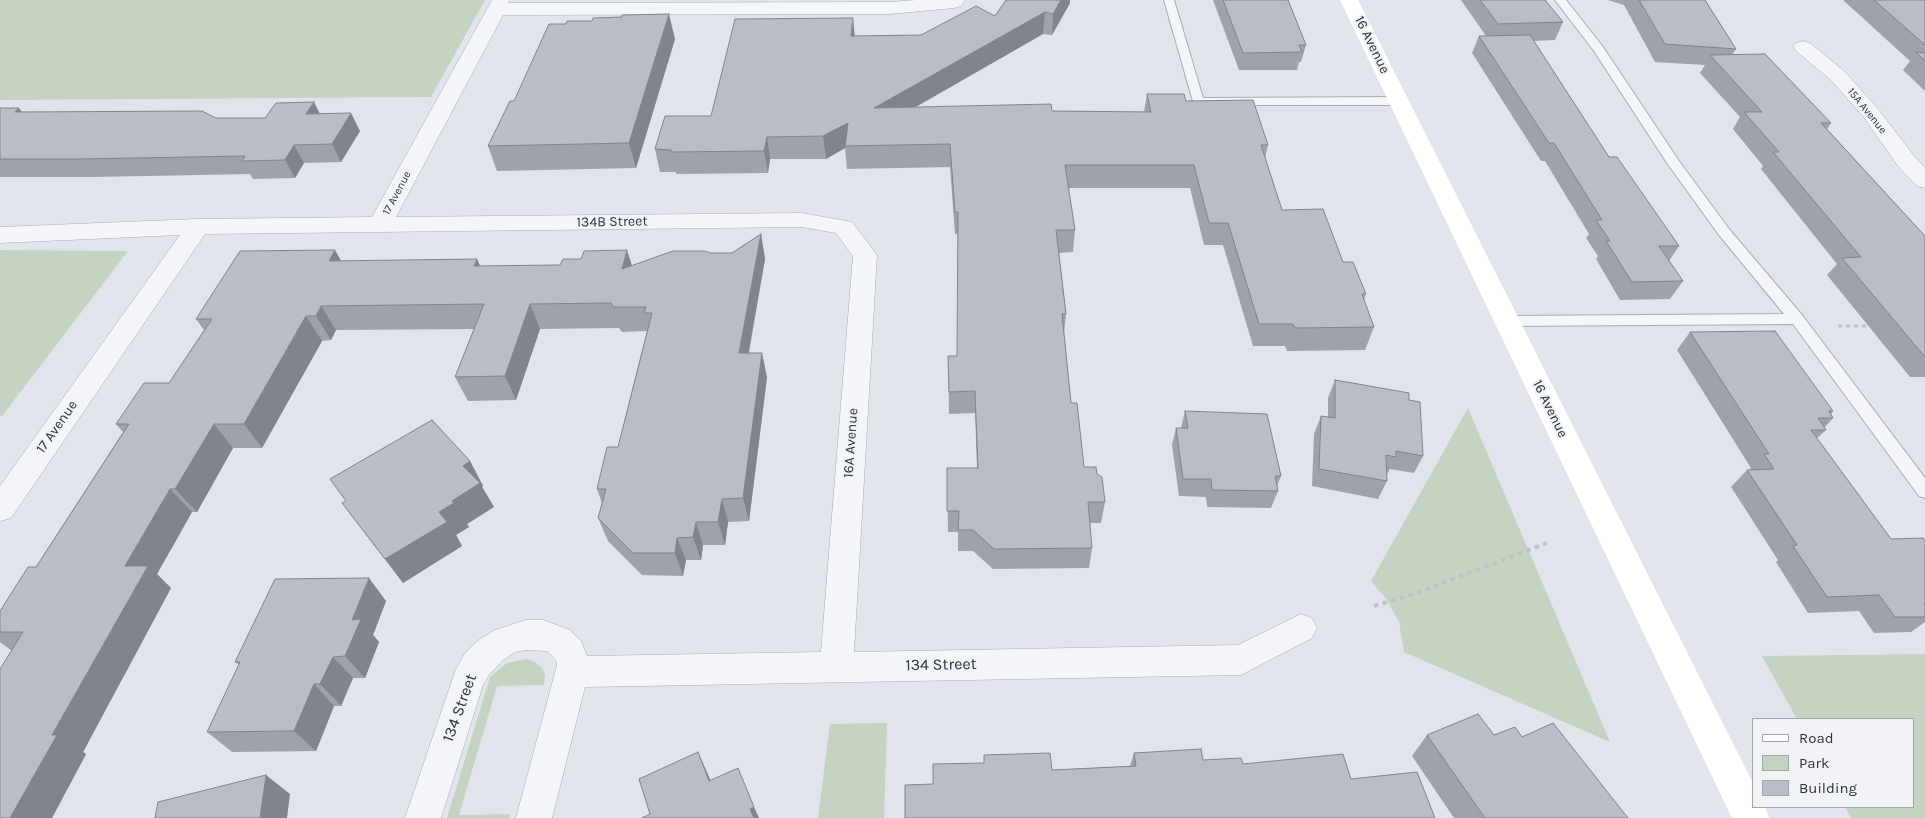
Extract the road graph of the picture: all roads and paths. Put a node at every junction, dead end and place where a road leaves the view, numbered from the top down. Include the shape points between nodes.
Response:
1 (1169, 0) edge
2 (1349, 0) edge
3 (1560, 0) edge
4 (955, 1) edge
5 (498, 4) edge
6 (1803, 48) dead end
7 (1399, 101) junction
8 (1925, 181) edge
9 (380, 225) junction
10 (198, 227) junction
11 (844, 227) joint
12 (0, 235) edge
13 (1797, 318) junction
14 (1507, 321) junction
15 (1877, 326) dead end
16 (1828, 327) dead end
17 (10, 476) edge
18 (1925, 491) edge
19 (0, 509) edge
20 (1547, 543) dead end
21 (1374, 606) dead end
22 (1301, 628) dead end
23 (836, 667) junction
24 (573, 672) junction
25 (424, 818) edge
26 (534, 818) edge
27 (1751, 818) edge

1 - 7 lane via 1198,102
2 - 7 main road, 16 Avenue
3 - 13 lane via 1598,49 1724,232
4 - 5 street via 890,8
5 - 9 street, 17 Avenue
6 - 8 street, 15A Avenue via 1838,76
7 - 14 main road, 16 Avenue
9 - 10 street, 17 Avenue
9 - 11 street, 134B Street via 802,220
10 - 12 street, 17 Avenue
10 - 17 street, 17 Avenue
11 - 23 street, 16A Avenue via 865,255
13 - 14 lane
13 - 18 lane
14 - 27 main road, 16 Avenue
15 - 16 path
17 - 19 street, 17 Avenue
20 - 21 path
22 - 23 street, 134 Street via 1241,660
23 - 24 street, 134 Street
24 - 25 street, 134 Street via 574,665 568,651 558,640 543,635 507,640 484,657 468,680
24 - 26 street

